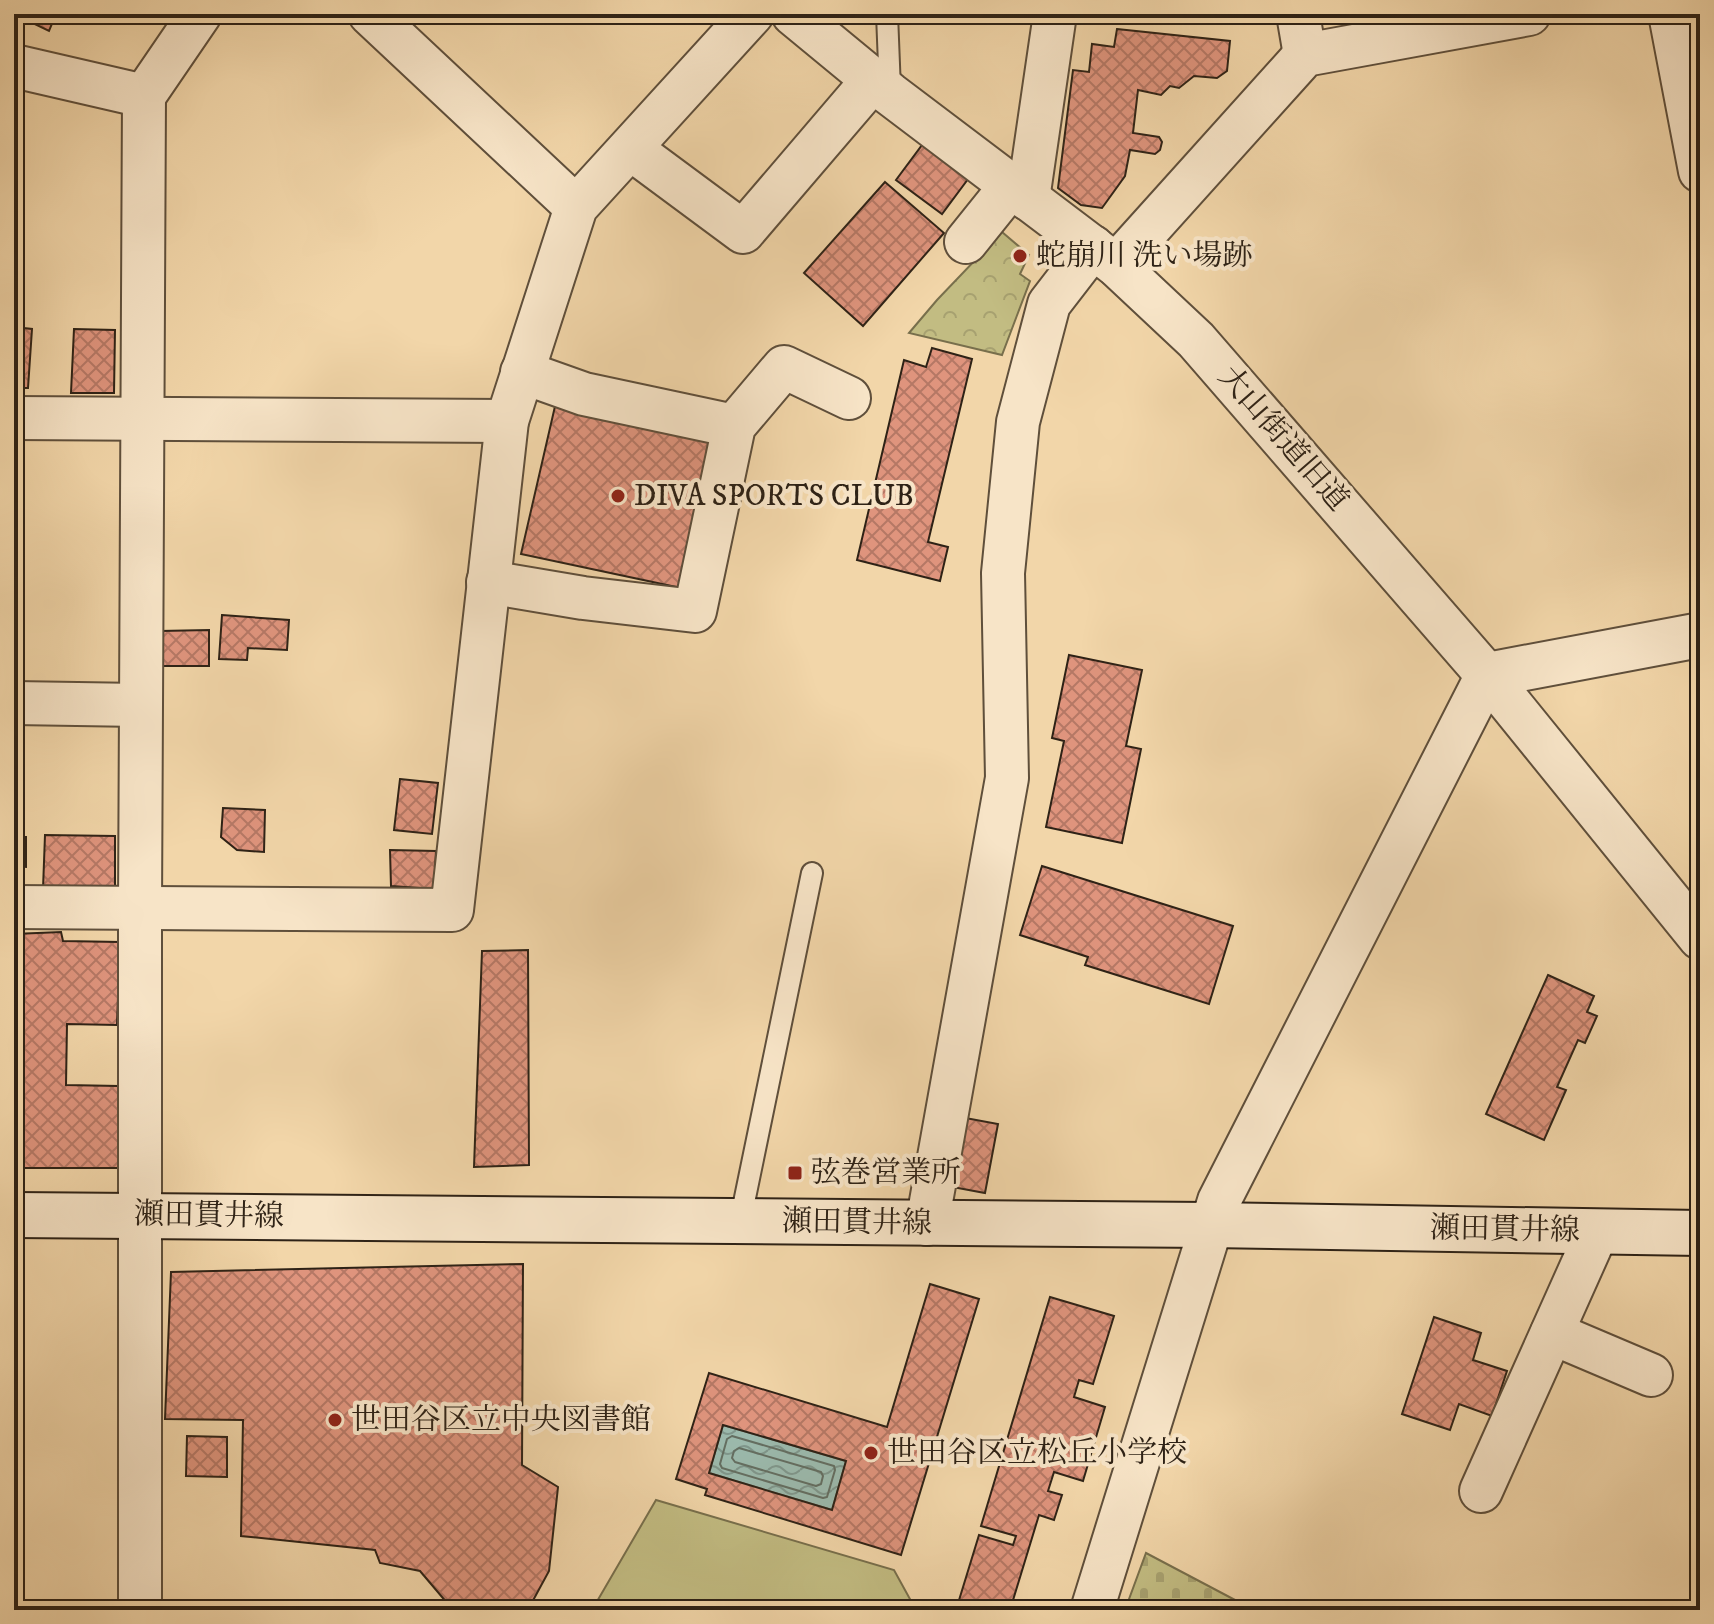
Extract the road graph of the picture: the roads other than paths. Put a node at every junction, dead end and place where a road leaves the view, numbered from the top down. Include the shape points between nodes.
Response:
1 (200, 14) edge
2 (370, 14) edge
3 (752, 14) edge
4 (793, 14) edge
5 (887, 14) edge
6 (1055, 14) edge
7 (1298, 14) edge
8 (1529, 14) edge
9 (1670, 14) edge
10 (1305, 55) junction
11 (14, 66) edge
12 (882, 87) junction
13 (144, 96) junction
14 (631, 149) junction
15 (1700, 171) edge
16 (1019, 192) junction
17 (576, 207) junction
18 (966, 242) dead end
19 (1104, 256) junction
20 (522, 372) junction
21 (849, 398) dead end
22 (14, 418) edge
23 (142, 419) junction
24 (507, 421) junction
25 (734, 426) junction
26 (488, 582) junction
27 (1700, 635) edge
28 (1487, 675) junction
29 (14, 703) edge
30 (140, 705) junction
31 (812, 873) dead end
32 (14, 907) edge
33 (140, 909) junction
34 (1700, 938) edge
35 (14, 1215) edge
36 (139, 1215) junction
37 (740, 1222) junction
38 (927, 1224) junction
39 (1210, 1225) junction
40 (1597, 1232) junction
41 (1700, 1233) edge
42 (1552, 1333) junction
43 (1651, 1375) dead end
44 (1481, 1491) dead end
45 (140, 1610) edge
46 (1092, 1610) edge

1 - 13 street
2 - 17 street
3 - 14 street
4 - 12 street, 大山街道旧道
5 - 12 lane
6 - 16 street
7 - 10 street
8 - 10 street
9 - 15 street
10 - 19 street
11 - 13 street
12 - 14 street via 743,232
12 - 16 street, 大山街道旧道
13 - 23 street
14 - 17 street
16 - 18 street
16 - 19 street, 大山街道旧道
17 - 20 street
19 - 28 street, 大山街道旧道 via 1196,340
19 - 38 street via 1049,304 1018,422 1003,573 1007,778
20 - 24 street
20 - 25 street via 584,394
21 - 25 street via 784,367
22 - 23 street
23 - 24 street
23 - 30 street
24 - 26 street
25 - 26 street via 695,611
26 - 33 street via 452,910
27 - 28 main road
28 - 34 street, 大山街道旧道
28 - 39 street
29 - 30 street
30 - 33 street
31 - 37 lane
32 - 33 street
33 - 36 street
35 - 36 main road, 瀬田貫井線
36 - 37 main road, 瀬田貫井線
36 - 45 street
37 - 38 main road, 瀬田貫井線
38 - 39 main road, 瀬田貫井線
39 - 40 main road, 瀬田貫井線
39 - 46 street
40 - 41 main road, 瀬田貫井線
40 - 42 street
42 - 43 street
42 - 44 street

